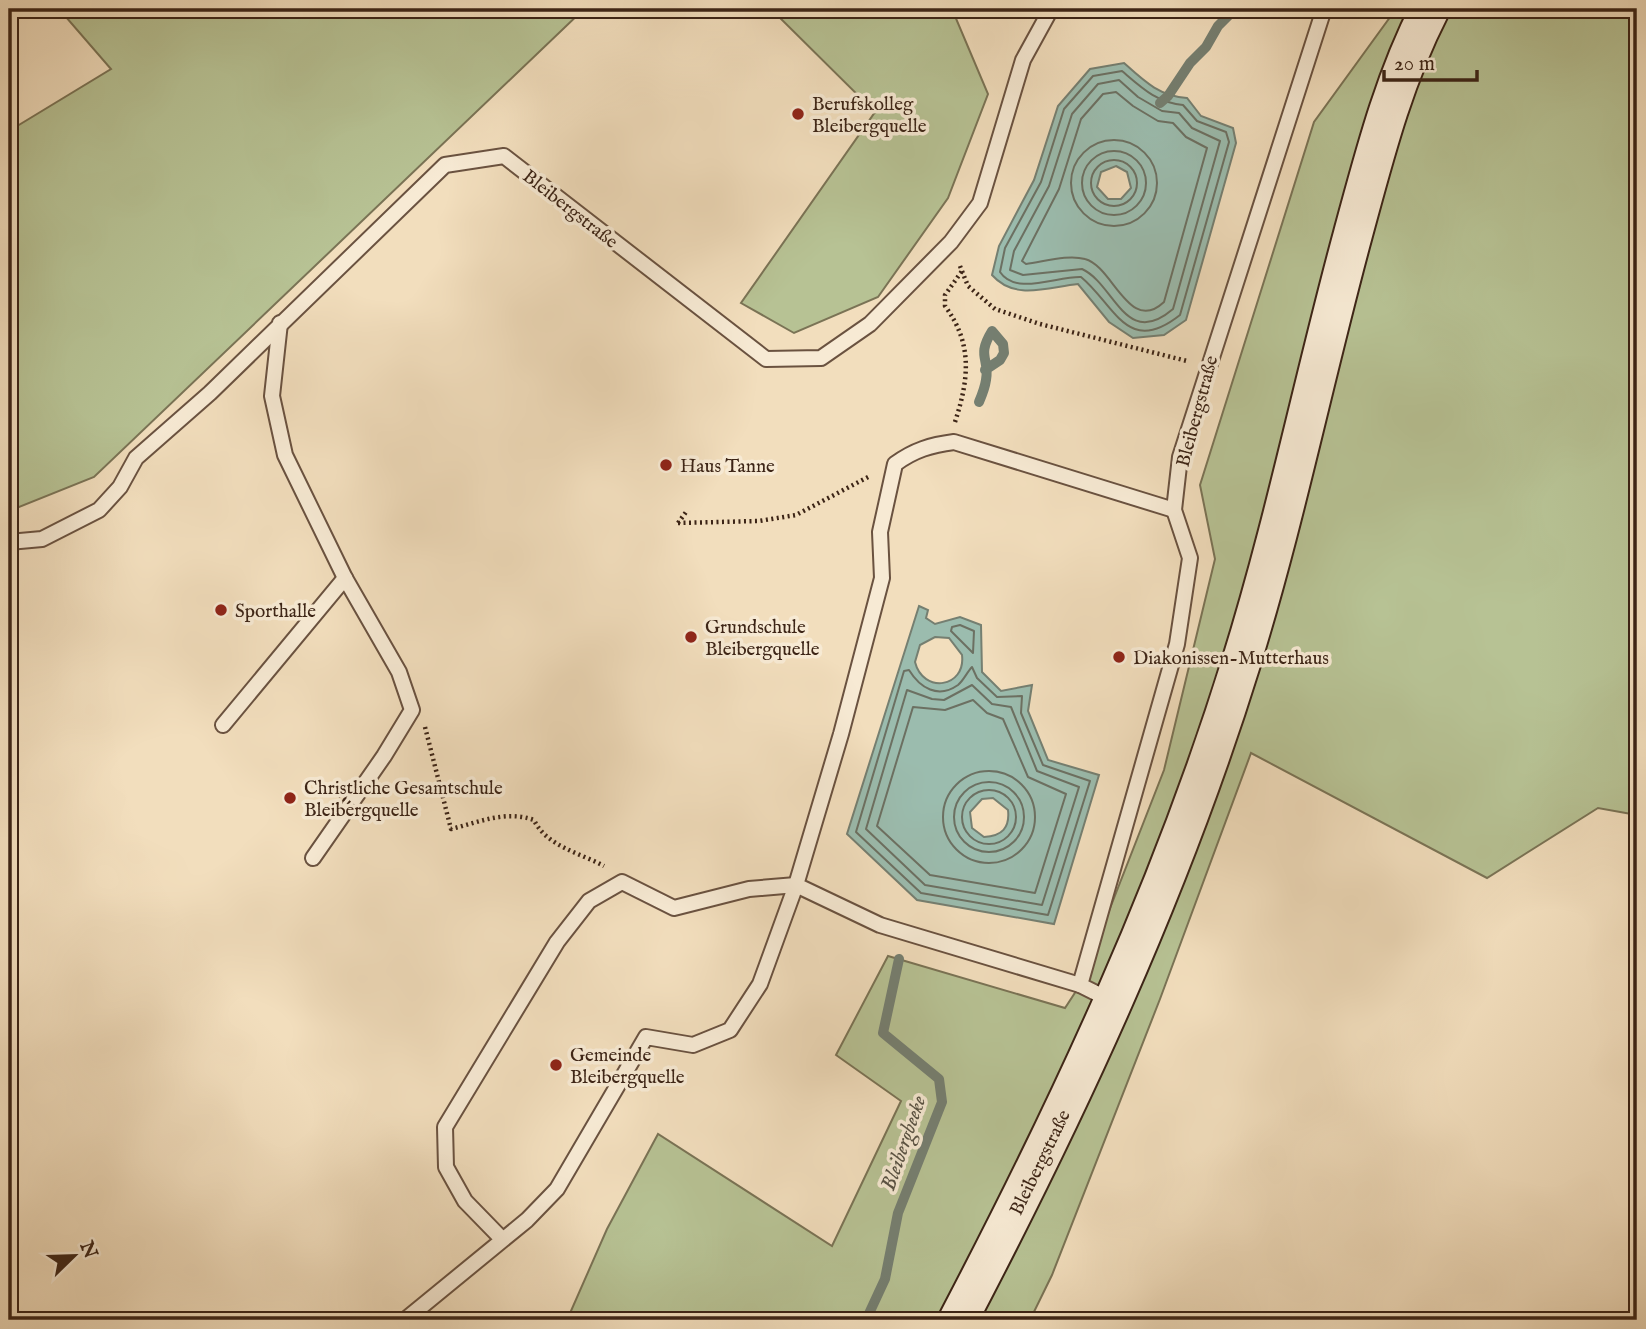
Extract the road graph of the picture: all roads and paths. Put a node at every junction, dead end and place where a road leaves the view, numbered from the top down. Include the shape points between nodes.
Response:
1 (1051, 9) edge
2 (1324, 9) edge
3 (1430, 9) edge
4 (951, 242) junction
5 (962, 271) junction
6 (281, 323) junction
7 (1208, 365) junction
8 (932, 445) junction
9 (895, 464) junction
10 (1174, 510) junction
11 (686, 512) dead end
12 (9, 542) edge
13 (345, 578) junction
14 (412, 710) junction
15 (223, 725) dead end
16 (331, 788) dead end
17 (370, 820) dead end
18 (313, 858) dead end
19 (604, 865) dead end
20 (796, 885) junction
21 (1080, 985) junction
22 (1115, 1002) junction
23 (502, 1239) junction
24 (405, 1320) edge
25 (958, 1320) edge

1 - 4 lane, Bleibergstraße via 1023,60 980,203
2 - 7 lane, Bleibergstraße
3 - 22 street, Bleibergstraße via 1382,125 1241,663 1179,841
4 - 5 path
4 - 6 lane, Bleibergstraße via 870,324 821,358 766,359 504,156 444,165
5 - 7 path via 968,286 995,309
5 - 8 path via 945,295 945,306 968,363 966,389 955,423
6 - 12 lane, Bleibergstraße via 136,458 120,487 99,510 42,539
6 - 13 lane via 272,396 285,455
7 - 10 lane, Bleibergstraße via 1180,457
8 - 9 lane
8 - 10 lane via 954,442
9 - 11 path via 796,515 678,523
9 - 20 lane via 880,531 882,578
10 - 21 lane, Bleibergstraße via 1190,558 1177,644
13 - 14 lane via 399,672
13 - 15 lane
14 - 18 lane
14 - 19 path via 428,731 451,830 520,815 534,820 549,840
16 - 17 path, bridge
20 - 21 lane via 880,925
20 - 23 lane via 760,984 730,1030 693,1045 646,1037 557,1189
20 - 23 lane via 749,889 674,908 622,882 589,901 557,942 445,1127 446,1167 465,1201
21 - 22 lane
22 - 25 street, Bleibergstraße via 1043,1157
23 - 24 lane

